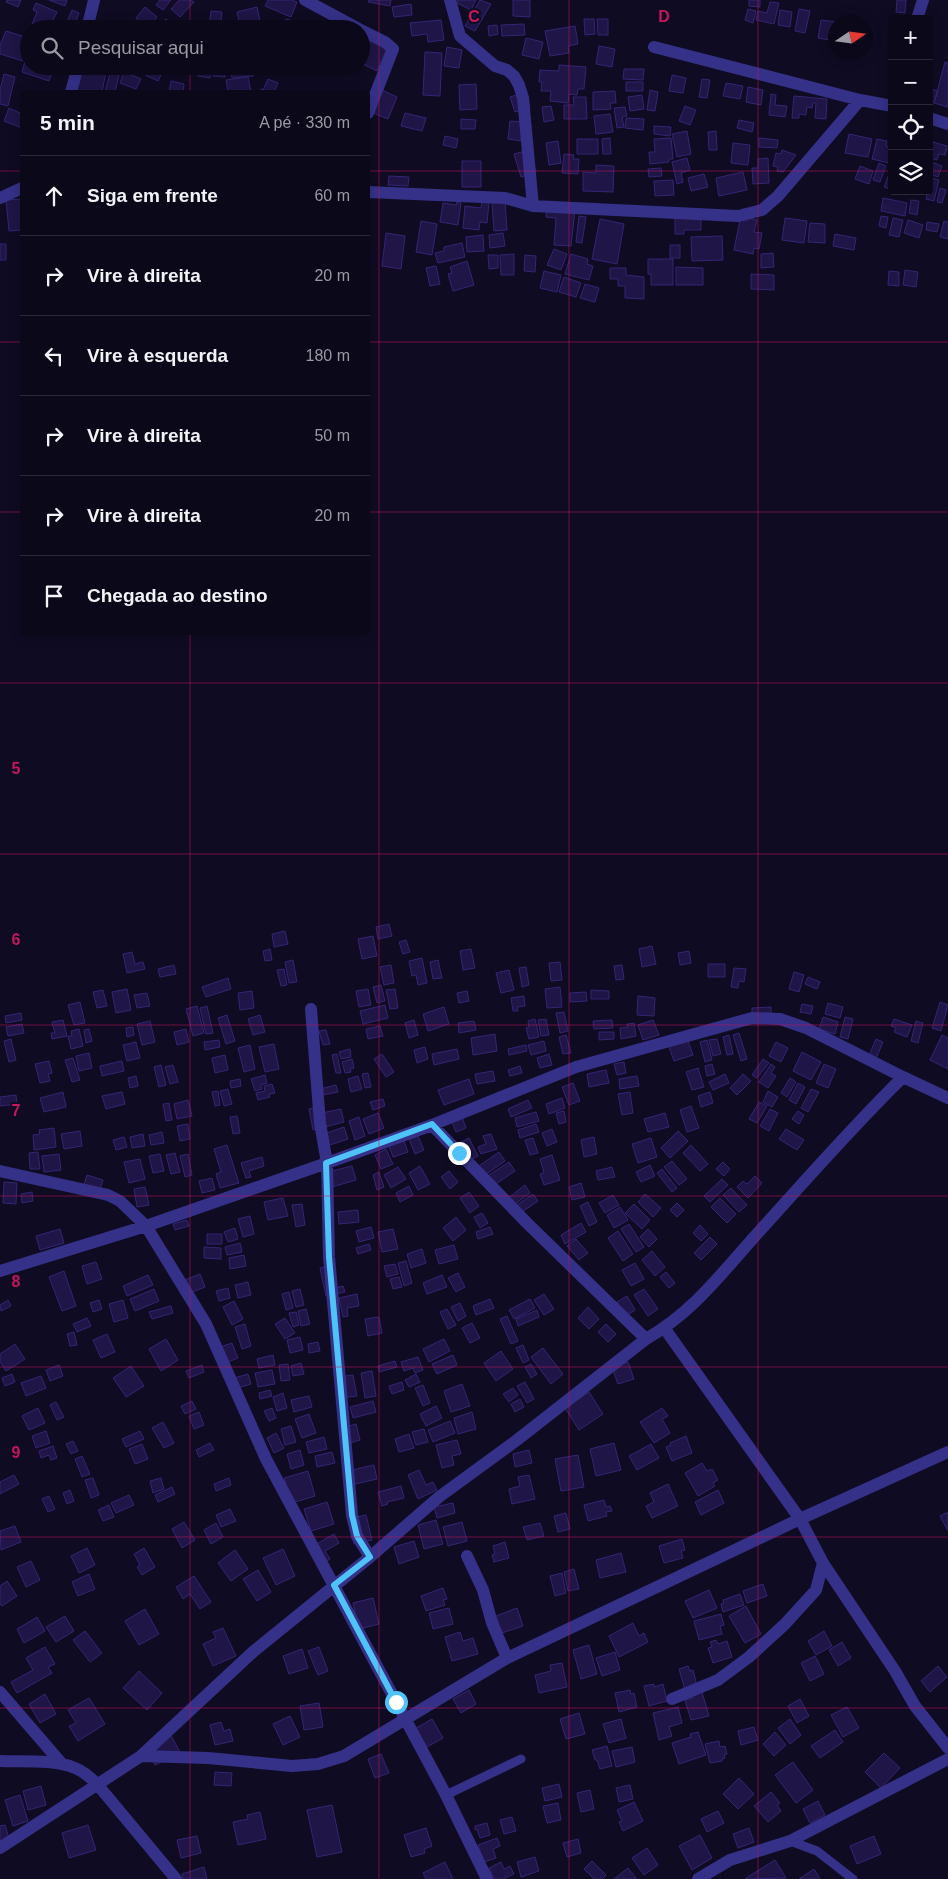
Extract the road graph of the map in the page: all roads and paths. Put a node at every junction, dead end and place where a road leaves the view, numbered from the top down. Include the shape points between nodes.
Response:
1 (94, 0) edge
2 (305, 0) edge
3 (450, 0) edge
4 (923, 0) edge
5 (918, 15) edge
6 (89, 20) edge
7 (343, 20) edge
8 (370, 34) edge
9 (654, 47) dead end
10 (76, 75) edge
11 (72, 90) edge
12 (860, 100) junction
13 (888, 104) edge
14 (370, 107) edge
15 (933, 119) edge
16 (948, 124) edge
17 (20, 189) edge
18 (370, 192) edge
19 (0, 198) edge
20 (533, 206) junction
21 (311, 1009) dead end
22 (903, 1077) junction
23 (948, 1098) edge
24 (432, 1124) junction
25 (326, 1163) junction
26 (0, 1171) edge
27 (146, 1226) junction
28 (0, 1271) edge
29 (664, 1329) junction
30 (646, 1339) junction
31 (948, 1452) edge
32 (800, 1519) junction
33 (466, 1556) dead end
34 (370, 1557) junction
35 (823, 1563) junction
36 (334, 1585) junction
37 (507, 1658) junction
38 (0, 1692) edge
39 (672, 1699) dead end
40 (404, 1719) junction
41 (948, 1748) edge
42 (141, 1756) junction
43 (0, 1760) edge
44 (521, 1760) dead end
45 (948, 1760) edge
46 (62, 1764) junction
47 (98, 1784) junction
48 (446, 1795) junction
49 (790, 1841) junction
50 (0, 1848) edge
51 (176, 1879) edge
52 (487, 1879) edge
53 (698, 1879) edge
54 (853, 1879) edge

1 - 6 street
2 - 7 street
3 - 20 street via 460,36 495,66 507,70 519,85
4 - 5 street
8 - 14 street via 393,49
9 - 12 street
10 - 11 street
12 - 13 street
12 - 20 street via 778,196 752,214 738,216
15 - 16 street
17 - 19 street
18 - 20 street via 505,198
21 - 25 street
22 - 23 street
22 - 24 street via 806,1028 780,1019 752,1018 576,1067
22 - 29 street via 863,1116 717,1281
24 - 25 street
24 - 30 street via 527,1223
25 - 27 street
25 - 34 street via 329,1257 352,1515 357,1536
26 - 27 street via 108,1195 120,1200
27 - 28 street
27 - 36 street via 206,1324 266,1459
29 - 30 street
29 - 32 street
30 - 34 street via 439,1497
31 - 32 street
32 - 35 street
32 - 37 street
33 - 37 street via 483,1590
34 - 36 street
35 - 39 street via 816,1590 749,1657 718,1680
35 - 41 street via 915,1706
36 - 40 street
36 - 42 street via 254,1650
37 - 40 street
38 - 46 street
40 - 42 street via 344,1756 318,1764 292,1766
40 - 48 street
42 - 47 street
43 - 46 street
44 - 48 lane
45 - 49 street
46 - 47 street via 76,1768
47 - 50 street
47 - 51 street
48 - 52 street
49 - 53 street via 730,1860
49 - 54 lane via 817,1851

